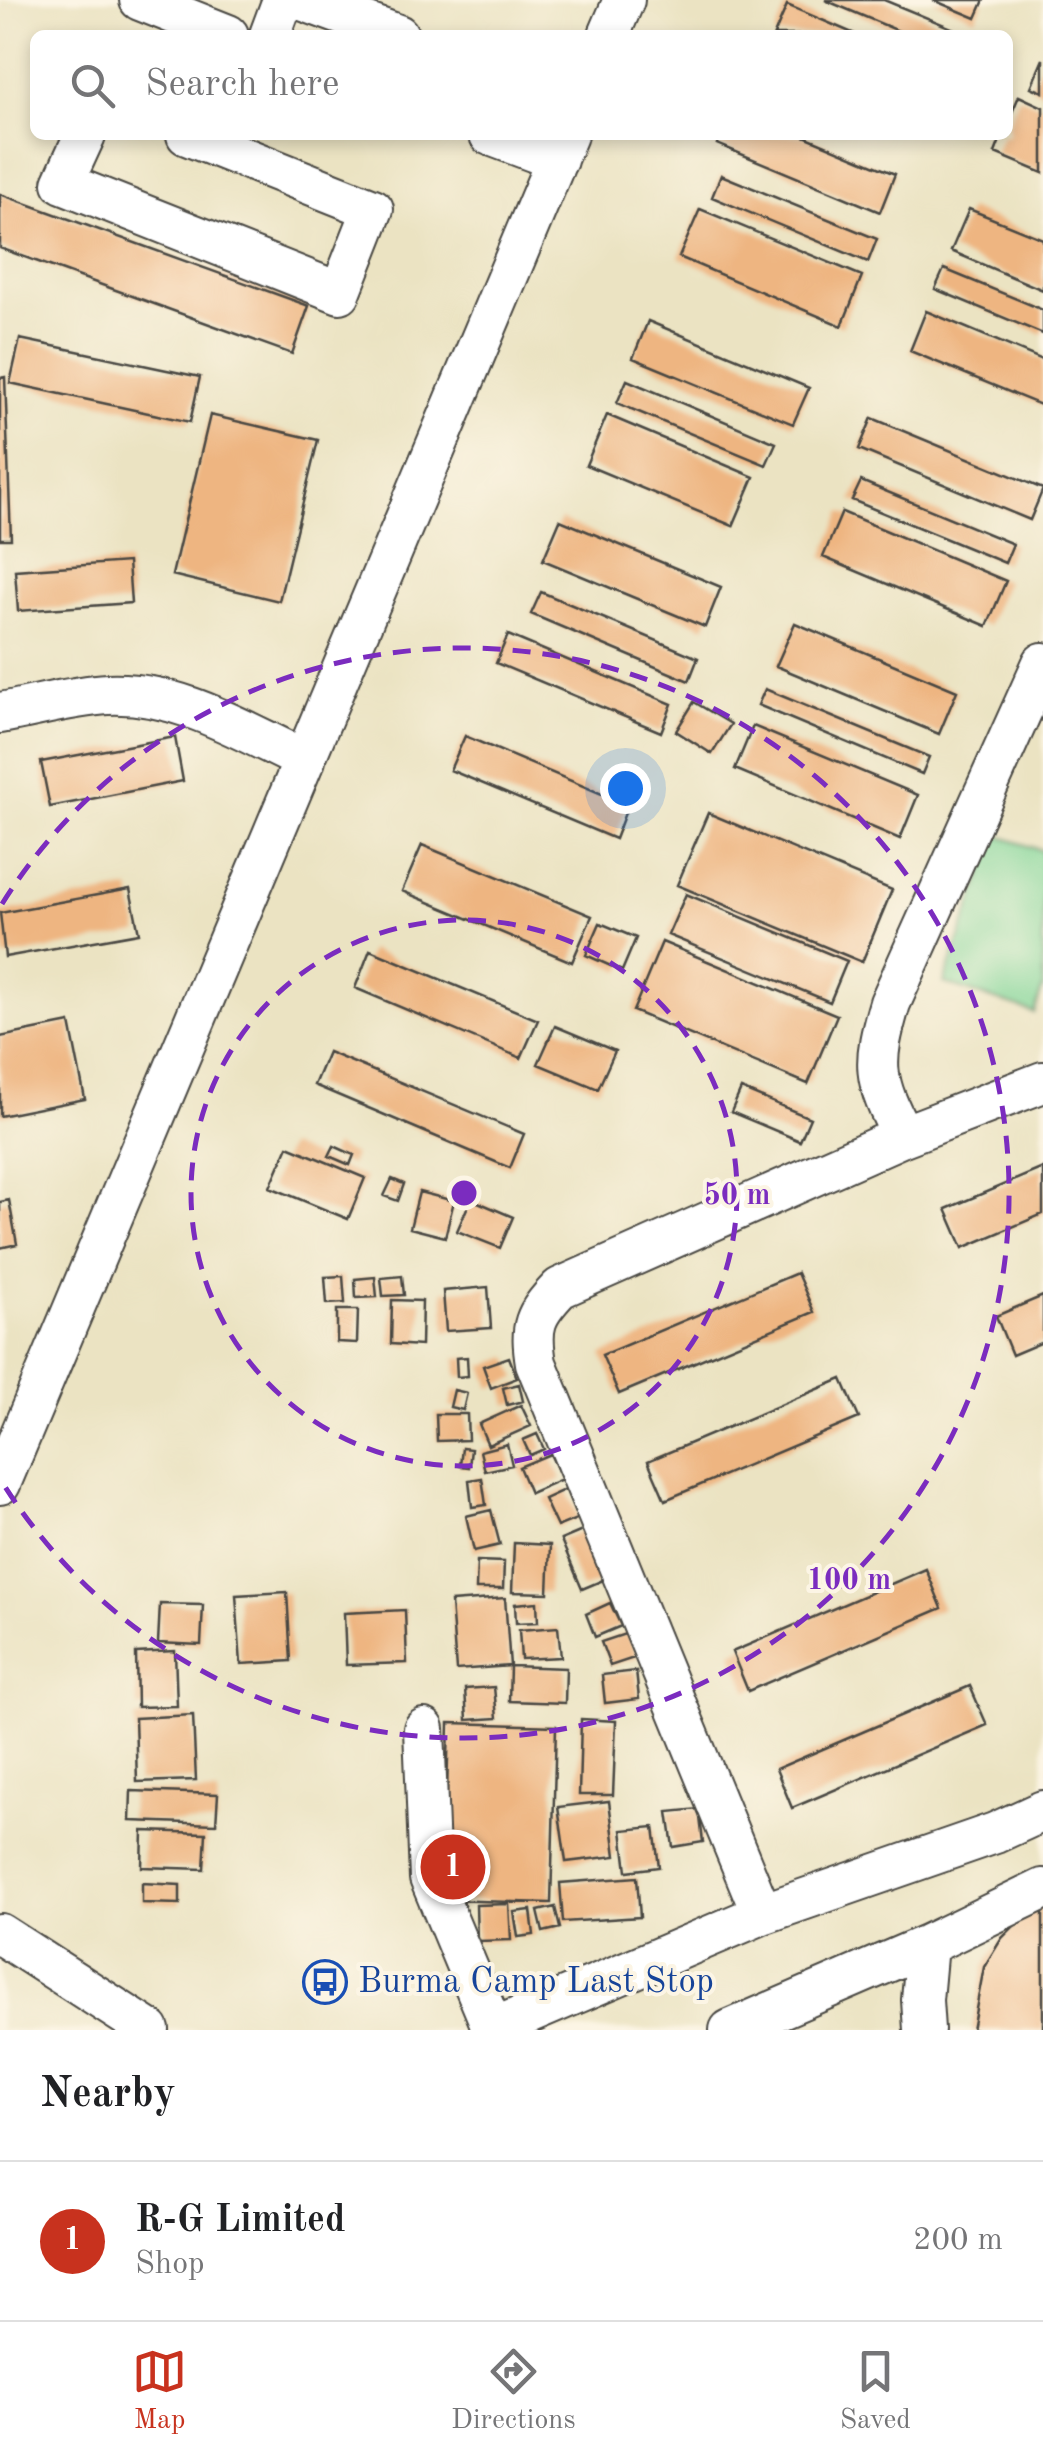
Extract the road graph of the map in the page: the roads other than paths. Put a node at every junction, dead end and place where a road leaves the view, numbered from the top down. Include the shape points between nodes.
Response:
1 (140, 0) edge
2 (283, 0) edge
3 (302, 0) edge
4 (624, 0) edge
5 (215, 30) edge
6 (272, 30) edge
7 (384, 30) edge
8 (611, 30) edge
9 (83, 140) edge
10 (518, 140) edge
11 (230, 142) edge
12 (562, 148) edge
13 (1043, 663) edge
14 (0, 713) edge
15 (305, 760) junction
16 (1043, 1082) edge
17 (902, 1136) junction
18 (0, 1484) edge
19 (424, 1728) dead end
20 (1043, 1812) edge
21 (1043, 1889) edge
22 (762, 1914) junction
23 (0, 1934) edge
24 (927, 1945) junction
25 (492, 2029) edge
26 (148, 2030) edge
27 (730, 2030) edge
28 (924, 2030) edge

1 - 5 street
2 - 6 street
3 - 7 street
4 - 8 street
9 - 11 street via 63,183 340,293 374,209
10 - 12 street
12 - 15 street
13 - 17 street via 890,1003 877,1049 882,1095
14 - 15 street via 140,694 181,702
15 - 18 street
16 - 17 street
17 - 22 street via 560,1288 539,1310 532,1335 536,1362
19 - 25 street via 430,1878
20 - 22 street
21 - 24 street
22 - 25 street
23 - 26 street
24 - 27 street
24 - 28 street

